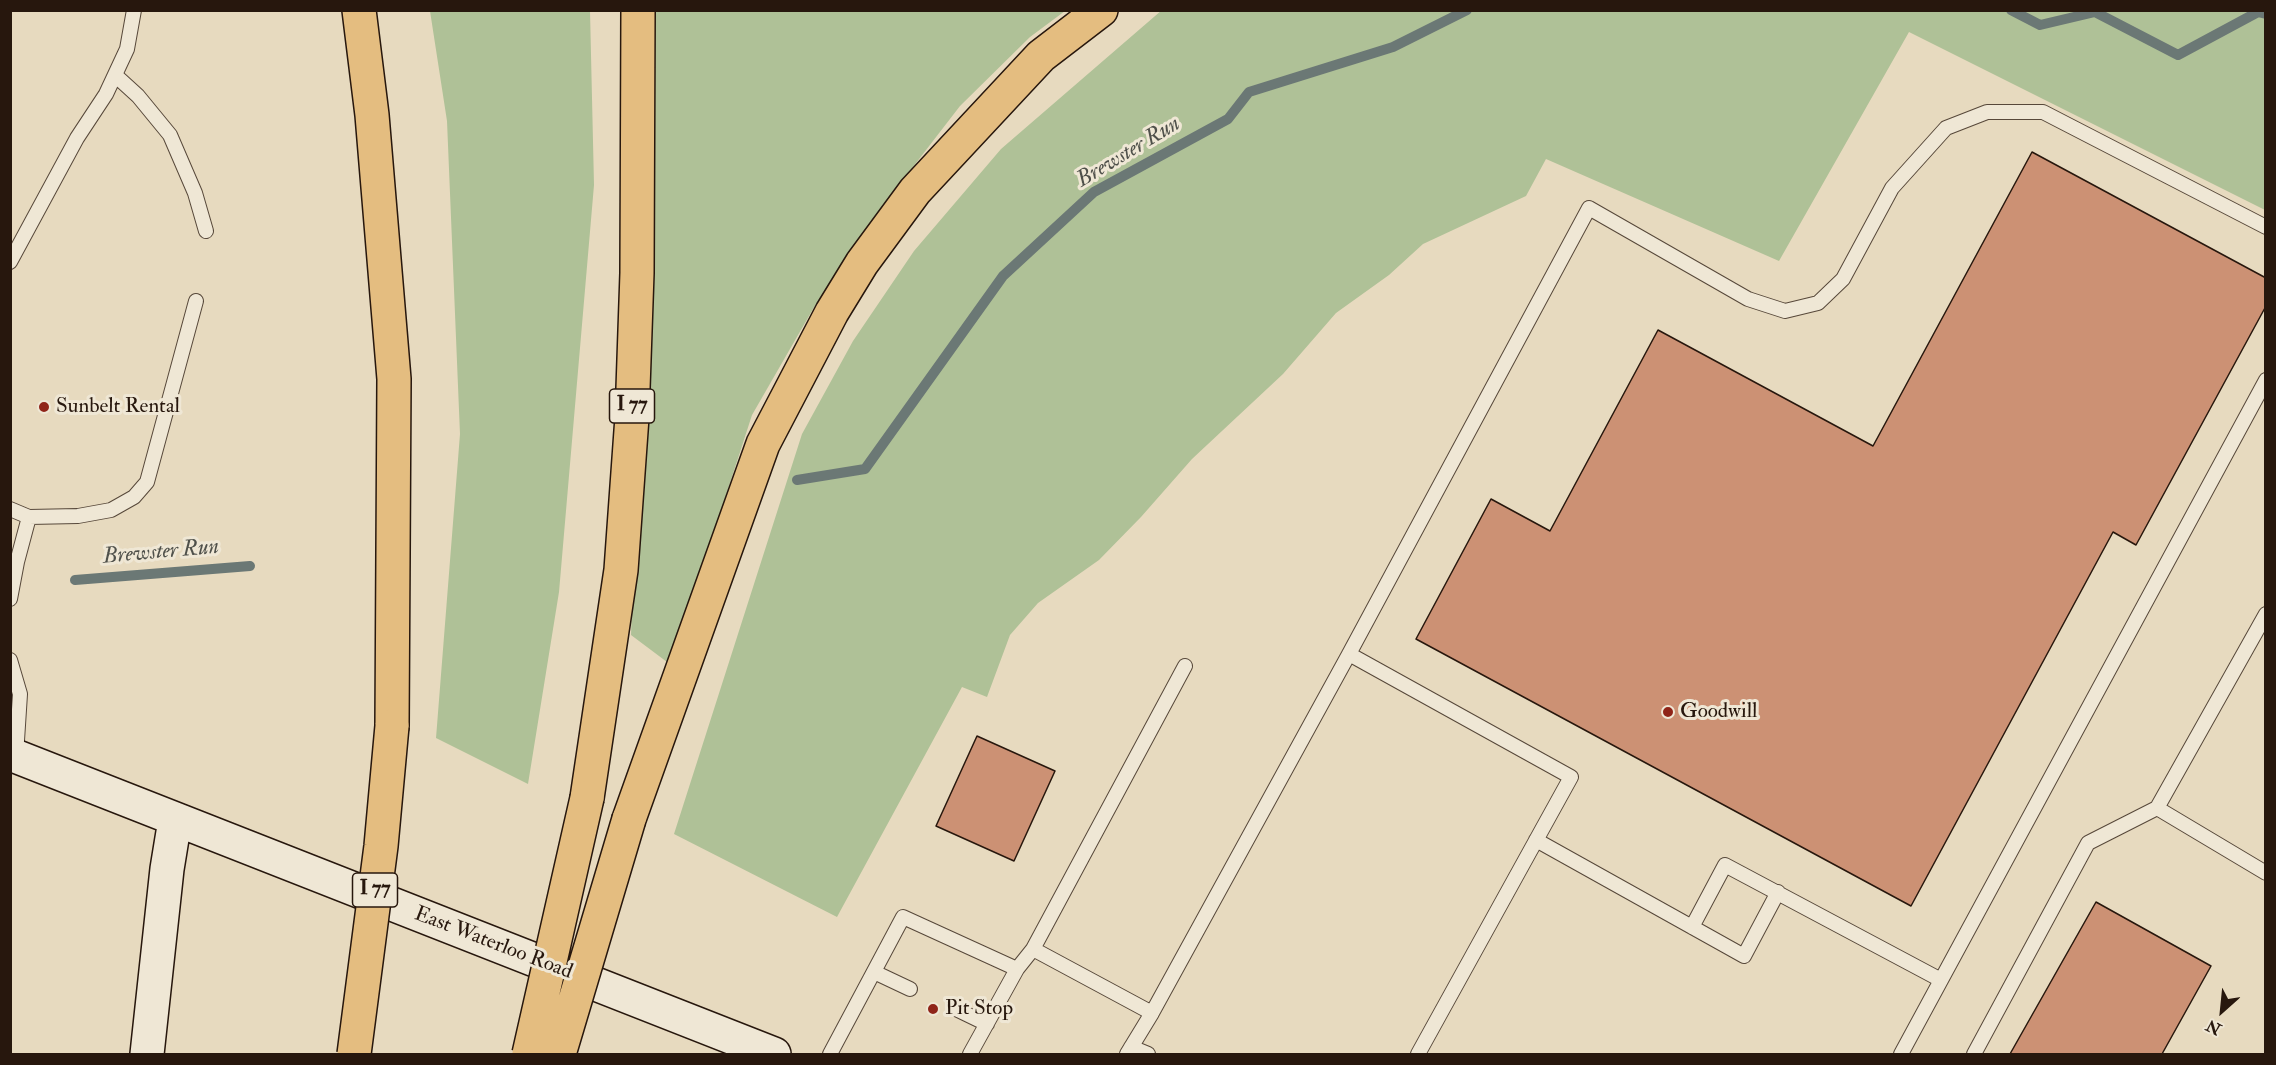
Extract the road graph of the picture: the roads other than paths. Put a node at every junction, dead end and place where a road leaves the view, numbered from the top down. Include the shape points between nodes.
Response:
1 (134, 10) edge
2 (359, 10) edge
3 (638, 10) edge
4 (1101, 10) edge
5 (115, 75) junction
6 (2265, 227) edge
7 (206, 231) dead end
8 (10, 262) edge
9 (196, 301) dead end
10 (2265, 380) edge
11 (10, 509) edge
12 (29, 517) junction
13 (10, 599) edge
14 (2265, 614) edge
15 (1349, 654) junction
16 (10, 660) edge
17 (1185, 666) dead end
18 (13, 755) edge
19 (2157, 808) junction
20 (176, 820) junction
21 (1536, 840) junction
22 (2265, 873) edge
23 (1778, 892) junction
24 (1692, 927) junction
25 (1033, 949) junction
26 (1017, 969) junction
27 (874, 972) junction
28 (1941, 980) junction
29 (910, 989) dead end
30 (956, 1010) dead end
31 (1152, 1013) junction
32 (987, 1024) junction
33 (1129, 1051) edge
34 (147, 1054) edge
35 (354, 1054) edge
36 (529, 1054) edge
37 (559, 1054) edge
38 (774, 1054) edge
39 (830, 1054) edge
40 (970, 1054) edge
41 (1148, 1054) edge
42 (1418, 1054) edge
43 (1901, 1054) edge
44 (1974, 1054) edge

1 - 5 lane via 127,49
2 - 35 highway, I 77, bridge via 372,115 394,379 392,726
3 - 36 highway, I 77, bridge via 637,273 621,570 587,798
4 - 37 highway, bridge via 1041,56 915,191 832,312 763,444 629,819
5 - 7 lane via 170,135 195,193
5 - 8 lane
6 - 15 lane via 2043,112 1987,112 1946,128 1892,188 1843,279 1818,303 1785,311 1748,298 1589,208
9 - 12 lane via 147,482 134,497 111,510 78,516
10 - 28 lane
11 - 12 lane
12 - 13 lane
14 - 19 lane
15 - 21 lane via 1571,777
15 - 31 lane
16 - 18 lane via 20,694
17 - 25 lane
18 - 20 main road, East Waterloo Road
19 - 22 lane
19 - 44 lane via 2088,843
20 - 34 main road
20 - 38 main road, East Waterloo Road
21 - 24 lane
21 - 42 lane
23 - 24 lane via 1725,865
23 - 24 lane via 1744,956
23 - 28 lane
25 - 26 lane
25 - 31 lane
26 - 27 lane via 903,917
26 - 32 lane
27 - 29 lane
27 - 39 lane
28 - 43 lane
30 - 32 lane
31 - 33 lane
32 - 40 lane
33 - 41 lane

